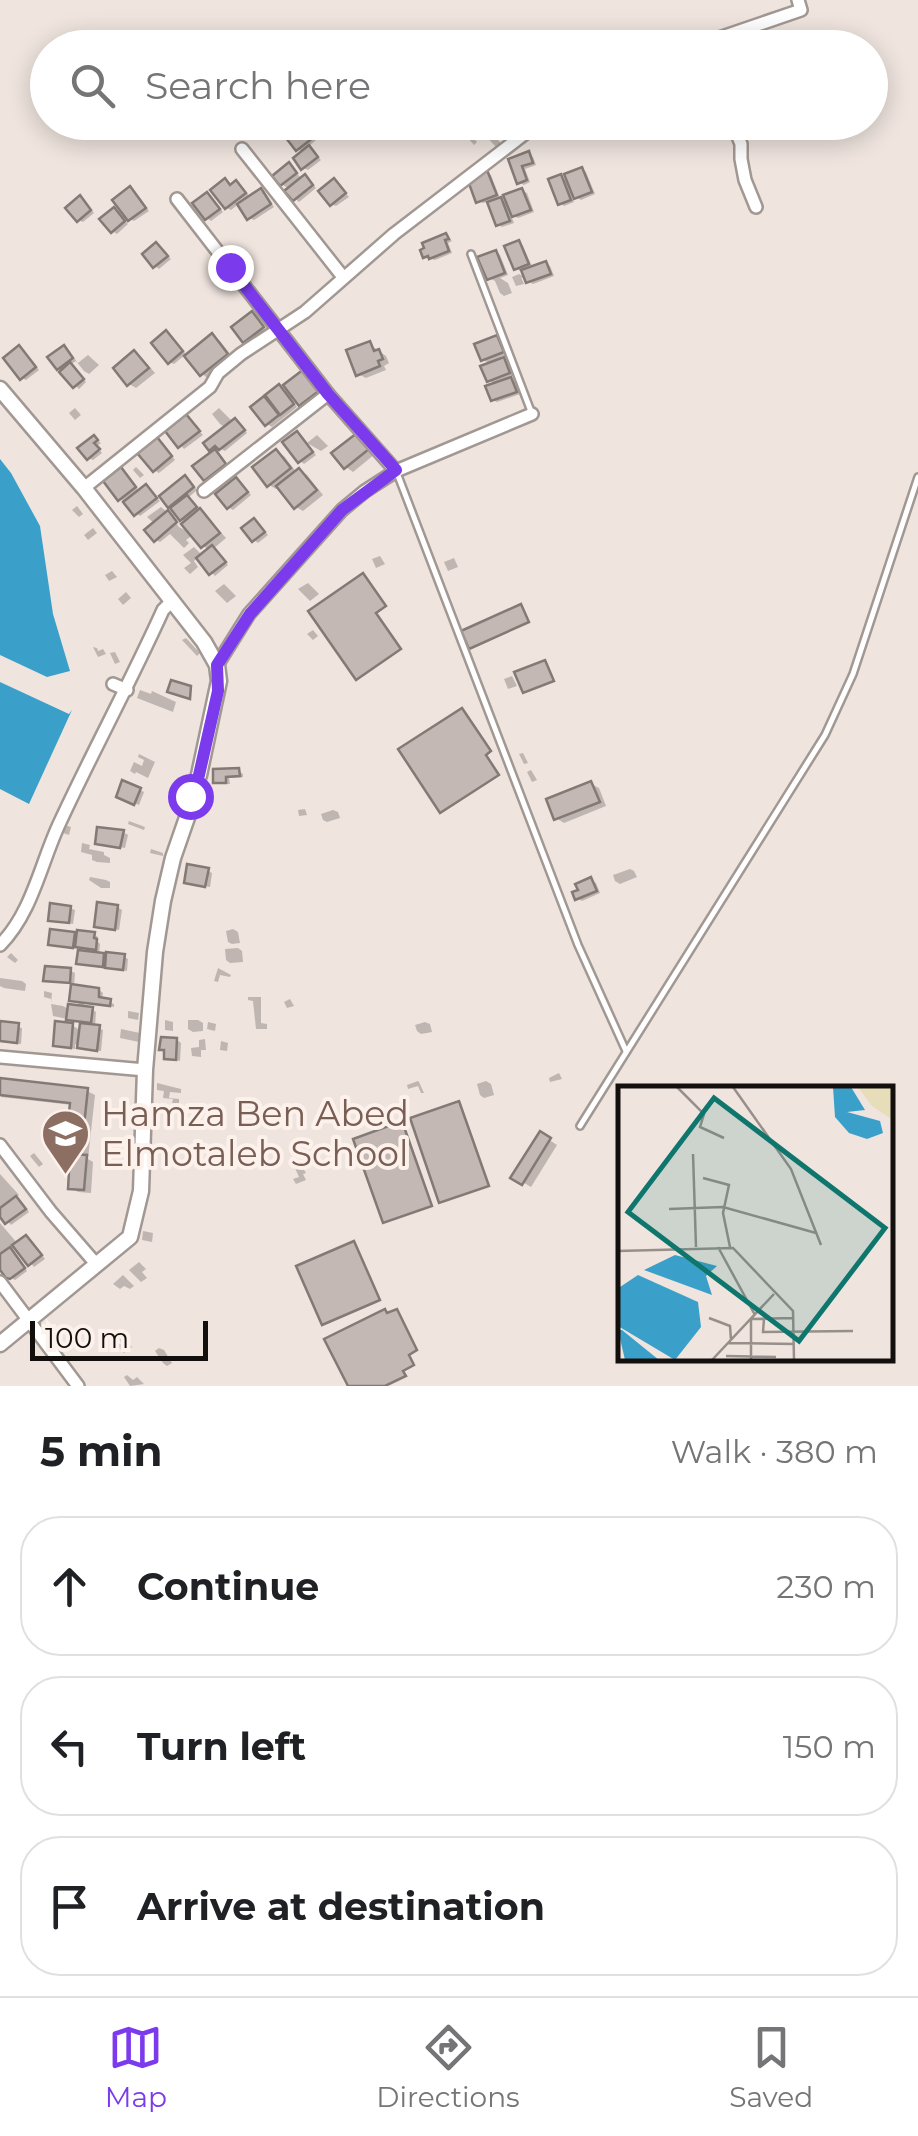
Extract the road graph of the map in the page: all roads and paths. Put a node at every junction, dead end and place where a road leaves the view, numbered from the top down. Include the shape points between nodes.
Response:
1 (798, 0) edge
2 (742, 30) edge
3 (516, 140) edge
4 (739, 140) edge
5 (242, 148) dead end
6 (177, 199) dead end
7 (756, 208) dead end
8 (471, 254) dead end
9 (343, 277) junction
10 (280, 330) junction
11 (0, 389) edge
12 (328, 394) junction
13 (532, 414) joint
14 (396, 470) junction
15 (918, 477) edge
16 (84, 488) junction
17 (204, 491) dead end
18 (172, 600) junction
19 (217, 665) junction
20 (113, 684) dead end
21 (127, 690) junction
22 (0, 945) edge
23 (626, 1050) junction
24 (0, 1057) edge
25 (145, 1070) junction
26 (580, 1126) dead end
27 (0, 1144) edge
28 (96, 1265) junction
29 (0, 1282) edge
30 (29, 1320) junction
31 (0, 1344) edge
32 (78, 1386) edge

1 - 2 street via 801,10
3 - 9 street
4 - 7 street
5 - 9 street
6 - 10 street
8 - 13 lane
9 - 10 street
10 - 12 street
10 - 16 street via 240,354 210,387
11 - 16 street
12 - 14 street
12 - 17 street
13 - 14 street
14 - 19 street via 332,520 250,614
14 - 23 lane via 578,946
15 - 23 lane via 853,674 825,735
16 - 18 street
18 - 19 street
18 - 21 street
19 - 25 street via 207,741 163,900
20 - 21 street
21 - 22 street via 62,816 38,880
23 - 26 lane
24 - 25 street
25 - 28 street via 141,1191 130,1237
27 - 28 street
28 - 30 street
29 - 30 street
30 - 31 street
30 - 32 street

